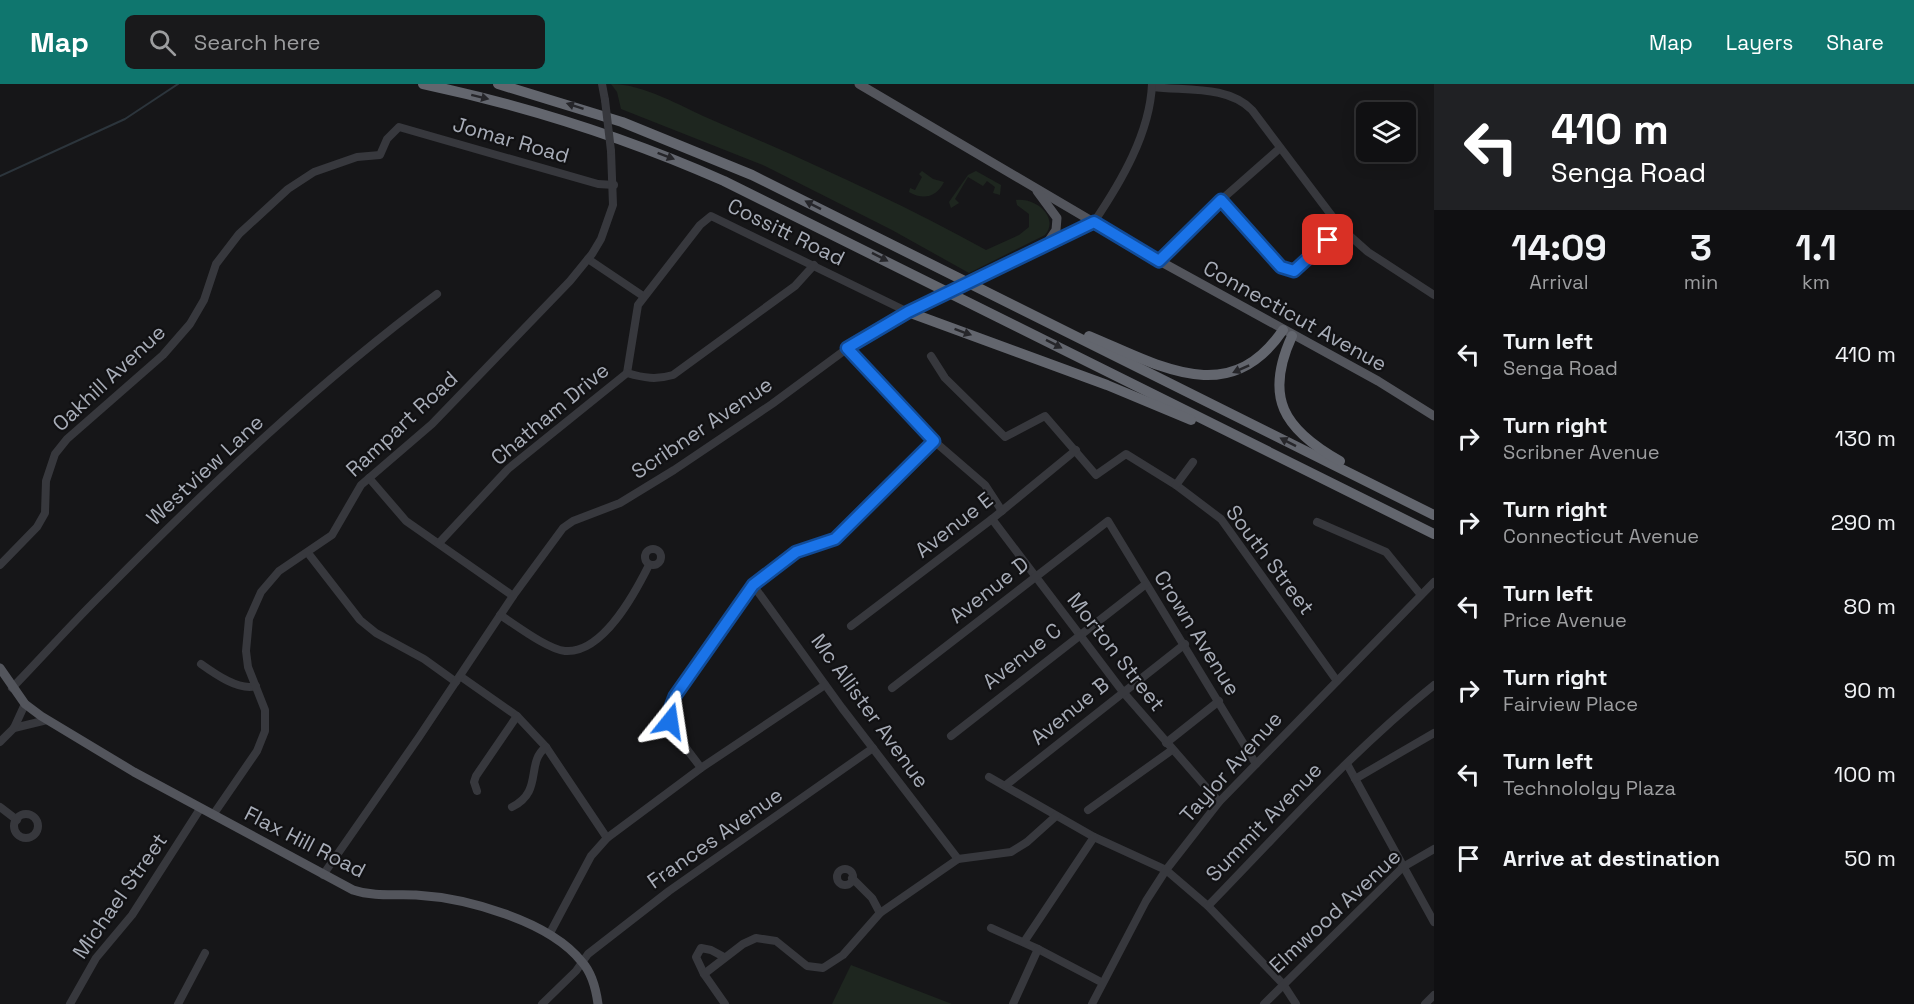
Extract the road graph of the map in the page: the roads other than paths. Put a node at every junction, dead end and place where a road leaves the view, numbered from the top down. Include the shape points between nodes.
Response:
1 (423, 84) edge
2 (498, 84) edge
3 (602, 84) edge
4 (859, 84) edge
5 (1152, 86) edge
6 (1189, 87) edge
7 (399, 127) joint
8 (1280, 148) junction
9 (614, 185) junction
10 (1034, 186) junction
11 (1221, 200) junction
12 (1094, 222) junction
13 (1341, 228) junction
14 (1045, 248) junction
15 (588, 259) junction
16 (1159, 261) junction
17 (814, 265) junction
18 (437, 294) dead end
19 (643, 296) junction
20 (1434, 296) edge
21 (1007, 302) junction
22 (908, 312) junction
23 (1288, 333) junction
24 (847, 348) junction
25 (931, 356) dead end
26 (627, 374) junction
27 (1434, 416) edge
28 (934, 441) junction
29 (1076, 450) junction
30 (1193, 462) dead end
31 (1314, 474) junction
32 (369, 478) junction
33 (1176, 485) junction
34 (1002, 511) junction
35 (1434, 514) edge
36 (992, 519) junction
37 (1108, 521) joint
38 (1317, 522) dead end
39 (1434, 534) edge
40 (439, 543) junction
41 (308, 553) junction
42 (0, 565) edge
43 (649, 565) dead end
44 (1034, 577) junction
45 (1434, 582) edge
46 (1146, 584) junction
47 (753, 585) junction
48 (1421, 595) junction
49 (513, 596) junction
50 (500, 615) junction
51 (851, 626) dead end
52 (1078, 635) junction
53 (1185, 644) junction
54 (201, 664) dead end
55 (0, 668) edge
56 (458, 679) junction
57 (1337, 681) junction
58 (825, 685) junction
59 (1434, 685) edge
60 (255, 686) junction
61 (12, 688) junction
62 (892, 688) dead end
63 (1123, 692) junction
64 (1219, 701) junction
65 (25, 704) junction
66 (517, 716) junction
67 (47, 720) junction
68 (14, 728) junction
69 (1434, 733) edge
70 (951, 736) dead end
71 (0, 742) edge
72 (1169, 746) junction
73 (546, 747) junction
74 (873, 748) junction
75 (1256, 764) junction
76 (1347, 764) junction
77 (700, 768) junction
78 (989, 777) dead end
79 (1355, 779) junction
80 (1006, 785) junction
81 (477, 790) dead end
82 (1219, 802) junction
83 (0, 807) edge
84 (512, 807) dead end
85 (200, 809) junction
86 (1088, 810) dead end
87 (213, 815) junction
88 (1056, 816) junction
89 (17, 820) dead end
90 (1094, 837) junction
91 (607, 838) junction
92 (1434, 849) edge
93 (958, 858) junction
94 (1403, 867) junction
95 (1166, 870) junction
96 (323, 875) junction
97 (852, 878) dead end
98 (1208, 906) junction
99 (880, 913) junction
100 (1434, 922) edge
101 (991, 928) dead end
102 (550, 933) junction
103 (1024, 942) junction
104 (1038, 949) junction
105 (205, 953) dead end
106 (724, 957) junction
107 (582, 962) junction
108 (704, 974) junction
109 (1101, 982) junction
110 (1284, 984) junction
111 (1434, 995) edge
112 (70, 1004) edge
113 (178, 1004) edge
114 (542, 1004) edge
115 (598, 1004) edge
116 (725, 1004) edge
117 (1013, 1004) edge
118 (1092, 1004) edge
119 (1264, 1004) edge
120 (1296, 1004) edge
121 (1425, 1004) edge

1 -> 31 highway via 572,123 724,181
21 -> 2 highway via 709,156 600,114
3 - 9 street, Rampart Road, bridge
4 - 10 main road, Connecticut Avenue
5 - 6 street
5 - 12 street via 1130,162
6 - 8 street via 1242,100
7 - 9 street, Jomar Road via 598,184
7 - 42 street, Oakhill Avenue via 387,139 380,155 357,157 314,172 288,189 239,234 216,264 204,300 190,324 163,355 67,439 56,454 48,469 45,513 37,527
8 - 11 street
8 - 13 street
9 - 15 street, Rampart Road via 606,225
10 - 12 main road, Connecticut Avenue
10 - 14 main road via 1058,222
11 - 13 street via 1281,267 1294,271
11 - 16 street
12 - 14 main road, Scribner Avenue
12 - 16 main road, Connecticut Avenue
13 - 20 street via 1368,252
14 - 22 main road, Scribner Avenue, bridge
15 - 19 street
15 - 32 street, Rampart Road via 432,424
16 - 23 main road, Connecticut Avenue
17 - 19 street, Cossitt Road via 711,216
17 - 22 street, Cossitt Road
17 - 26 street, Chatham Drive via 795,286 673,375 647,379
18 - 61 street, Westview Lane via 239,459
19 - 26 street, Cossitt Road via 636,314
23 -> 21 highway via 1252,364 1234,373 1213,376 1152,363
35 -> 21 highway
22 - 24 street, Scribner Avenue
22 -> 31 highway via 1107,385
23 - 27 main road, Connecticut Avenue
23 - 35 highway via 1278,380 1282,403 1292,422 1330,455
24 - 28 street
24 - 49 street, Scribner Avenue via 674,470 620,503 567,525
25 - 29 street via 945,378 1005,437 1045,416
26 - 40 street, Chatham Drive via 508,469
28 - 34 street via 985,485
28 - 47 street via 835,539 796,552
29 - 33 street, South Street via 1096,475 1126,454
29 - 34 street, Avenue E
30 - 33 street
31 - 39 highway
32 - 40 street via 406,521
32 - 41 street, Rampart Road via 356,491 332,535
33 - 57 street, South Street via 1221,519
34 - 36 street, Avenue E
36 - 44 street, Morton Street
36 - 51 street, Avenue E
37 - 44 street, Avenue D
37 - 46 street, Crown Avenue
38 - 48 street via 1386,552
40 - 49 street
41 - 56 street via 360,620
41 - 60 street, Rampart Road via 272,578 252,609 246,651
43 - 50 street via 636,591 591,645 576,650 554,647
44 - 52 street, Morton Street
44 - 62 street, Avenue D
45 - 48 street, Taylor Avenue
46 - 52 street, Avenue C
46 - 53 street, Crown Avenue
47 - 58 street, Mc Allister Avenue
47 - 77 street via 675,696 670,709 676,733
48 - 57 street, Taylor Avenue
49 - 50 street, Scribner Avenue
50 - 56 street, Scribner Avenue
52 - 63 street, Morton Street
52 - 70 street, Avenue C
53 - 63 street, Avenue B
53 - 64 street, Crown Avenue
54 - 60 street via 238,684
55 - 61 main road, Flax Hill Road
56 - 66 street
56 - 96 street, Scribner Avenue
57 - 75 street, Taylor Avenue
58 - 74 street, Mc Allister Avenue
58 - 77 street
59 - 76 street, Summit Avenue
60 - 87 street, Rampart Road via 266,717 263,739
61 - 65 main road, Flax Hill Road
63 - 72 street, Morton Street
63 - 80 street, Avenue B
64 - 72 street
64 - 75 street, Crown Avenue
65 - 67 main road, Flax Hill Road
65 - 68 street
66 - 73 street
66 - 81 street via 476,776
67 - 68 street
67 - 85 main road, Flax Hill Road
68 - 71 street
69 - 79 street, Summit Avenue
72 - 82 street, Morton Street
72 - 86 street
73 - 84 street via 537,760 532,789 524,802
73 - 91 street
74 - 93 street, Mc Allister Avenue
74 - 107 street, Frances Avenue via 669,891
75 - 82 street, Taylor Avenue
76 - 79 street
76 - 98 street, Summit Avenue
77 - 91 street
78 - 80 street
79 - 94 street
80 - 88 street
82 - 95 street, Taylor Avenue
83 - 89 street
85 - 87 main road, Flax Hill Road
85 - 112 street, Michael Street via 132,915 96,958
87 - 96 main road, Flax Hill Road
88 - 90 street
88 - 93 street via 1011,852
90 - 95 street
90 - 103 street
91 - 102 street via 591,856
92 - 94 street, Elmwood Avenue
93 - 99 street
94 - 100 street
94 - 110 street, Elmwood Avenue
95 - 98 street
95 - 109 street, Taylor Avenue
96 - 102 main road, Flax Hill Road via 361,893 460,902
97 - 99 street via 872,898
98 - 110 street
99 - 106 street via 843,956 823,968 807,966 776,941 765,938 742,944
101 - 103 street
102 - 107 main road, Flax Hill Road
103 - 104 street
104 - 109 street
104 - 117 street
105 - 113 street
106 - 108 street
106 - 108 street via 701,948 696,957
107 - 114 street, Frances Avenue
107 - 115 main road, Flax Hill Road via 594,984
108 - 116 street
109 - 118 street, Taylor Avenue
110 - 119 street, Elmwood Avenue
110 - 120 street
111 - 121 street

